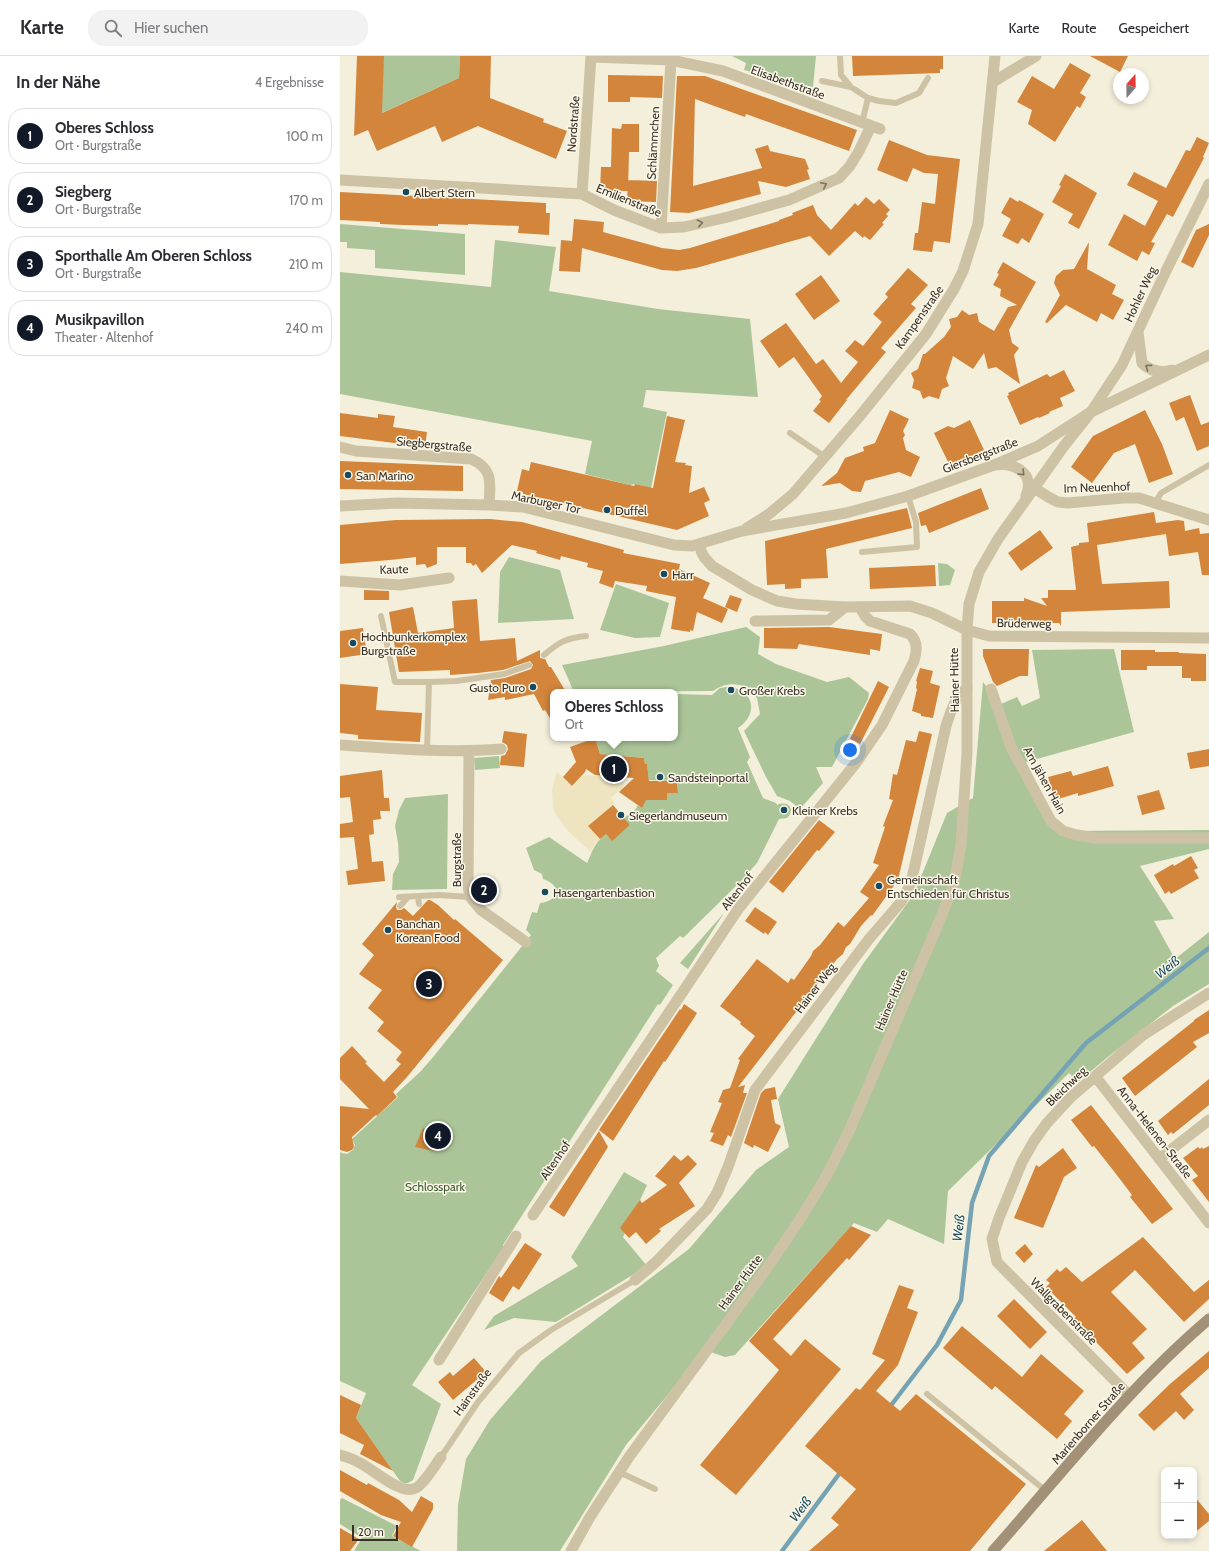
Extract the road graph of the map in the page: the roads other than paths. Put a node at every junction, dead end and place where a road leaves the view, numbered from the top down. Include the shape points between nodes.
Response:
1 (591, 56) edge
2 (840, 56) edge
3 (995, 56) edge
4 (1036, 56) edge
5 (671, 60) junction
6 (928, 78) dead end
7 (822, 81) dead end
8 (993, 82) junction
9 (851, 87) junction
10 (868, 98) junction
11 (871, 126) junction
12 (340, 180) edge
13 (1209, 184) edge
14 (582, 194) junction
15 (661, 228) junction
16 (1138, 330) junction
17 (1209, 355) edge
18 (1185, 367) junction
19 (1091, 412) junction
20 (790, 433) dead end
21 (340, 447) edge
22 (825, 457) junction
23 (994, 465) junction
24 (1209, 465) edge
25 (1034, 488) junction
26 (908, 496) junction
27 (1025, 501) junction
28 (1155, 503) junction
29 (489, 505) junction
30 (340, 506) edge
31 (1209, 520) edge
32 (742, 531) junction
33 (700, 544) junction
34 (862, 552) dead end
35 (449, 578) dead end
36 (340, 581) edge
37 (845, 607) junction
38 (860, 607) junction
39 (381, 616) dead end
40 (755, 621) dead end
41 (967, 630) junction
42 (586, 636) dead end
43 (1209, 638) edge
44 (544, 655) dead end
45 (529, 665) dead end
46 (429, 682) junction
47 (967, 688) junction
48 (991, 689) dead end
49 (340, 745) edge
50 (501, 749) dead end
51 (427, 751) junction
52 (469, 751) junction
53 (1209, 838) edge
54 (418, 896) junction
55 (399, 897) dead end
56 (408, 897) junction
57 (470, 897) junction
58 (418, 904) dead end
59 (400, 906) dead end
60 (526, 942) dead end
61 (1209, 992) edge
62 (1095, 1076) junction
63 (1209, 1120) edge
64 (1159, 1160) junction
65 (534, 1215) dead end
66 (1209, 1223) edge
67 (516, 1236) dead end
68 (992, 1239) joint
69 (635, 1280) joint
70 (1209, 1319) edge
71 (439, 1360) dead end
72 (927, 1394) dead end
73 (1129, 1395) junction
74 (340, 1455) edge
75 (441, 1456) joint
76 (619, 1472) junction
77 (655, 1490) dead end
78 (1046, 1491) junction
79 (571, 1551) edge
80 (993, 1551) edge

1 - 5 street, Elisabethstraße
1 - 14 street, Nordstraße
2 - 9 lane via 841,75
3 - 8 street, Kampenstraße
4 - 8 street
5 - 11 street, Elisabethstraße via 723,71
5 - 15 street, Schlämmchen
6 - 10 lane via 919,93 896,103
7 - 9 lane
8 - 22 street, Kampenstraße via 978,224 964,270 926,334
9 - 10 lane
10 - 11 lane
15 -> 11 street, Emilienstraße via 684,227 728,217 789,200 822,187 839,178 850,166
12 - 14 street, Emilienstraße
13 - 16 street, Hohler Weg
14 - 15 street, Emilienstraße via 614,210
18 -> 16 street via 1159,372 1146,367 1142,363
16 - 19 street, Hohler Weg via 1122,365
17 - 18 street, Giersbergstraße
18 - 19 street, Giersbergstraße
19 - 23 street, Giersbergstraße via 1038,446
19 - 25 street, Hainer Hütte
20 - 22 lane
21 - 29 street, Siegbergstraße via 471,459 478,462 491,480
22 - 32 street, Kampenstraße via 793,494 769,514
23 - 26 street, Giersbergstraße
23 -> 27 street via 1015,466 1024,473 1029,490
24 - 28 lane via 1161,493
25 - 27 street, Hainer Hütte
25 - 28 street, Im Neuenhof via 1058,502 1139,498
26 - 32 street, Giersbergstraße via 846,513
26 - 34 lane via 916,522 917,547
27 - 41 street, Hainer Hütte via 979,572 969,604
28 - 31 street, Im Neuenhof
29 - 30 street, Marburger Tor via 397,503
29 - 33 street, Marburger Tor via 523,508 674,545
32 - 33 street, Marburger Tor
33 - 37 street, Brüderweg via 704,558 712,566 752,590 777,601
35 - 36 street, Kaute via 400,585
37 - 38 street, Brüderweg
37 - 40 street via 829,620
38 - 41 street, Brüderweg via 910,606 932,613
38 - 65 street, Altenhof via 870,621 910,634 916,644 914,661 882,726 739,908
39 - 46 lane via 395,682
41 - 43 street, Brüderweg via 989,636
41 - 47 street, Hainer Hütte
42 - 44 lane via 557,643
45 - 46 lane via 504,674
46 - 51 lane
47 - 69 street, Hainer Weg via 952,705 911,883 906,894 754,1090 728,1167 707,1210
47 - 76 street, Hainer Hütte via 967,753 961,845 954,884 850,1129 827,1175 799,1220
48 - 53 street, Am Jähen Hain via 1012,746 1051,821 1062,831 1095,838
49 - 51 street
50 - 52 street
51 - 52 street
52 - 57 street, Burgstraße
54 - 56 lane
54 - 57 lane
54 - 58 lane
55 - 56 lane
56 - 59 lane
57 - 60 street, Burgstraße via 481,910
61 - 62 street, Bleichweg via 1143,1035
62 - 64 street, Anna-Helenen-Straße
62 - 68 street, Bleichweg via 1071,1097 1034,1141 1022,1162
63 - 64 street
64 - 66 street, Anna-Helenen-Straße
67 - 71 street
68 - 73 street, Wallgrabenstraße via 997,1262
69 - 75 lane, Hainstraße via 551,1330 519,1353 478,1402
70 - 73 main road, Marienborner Straße
72 - 78 lane
73 - 78 main road, Marienborner Straße
74 - 75 street, Hainstraße via 360,1463 406,1489 415,1489 422,1483
76 - 77 lane
76 - 79 street, Hainer Hütte
78 - 80 main road, Marienborner Straße

